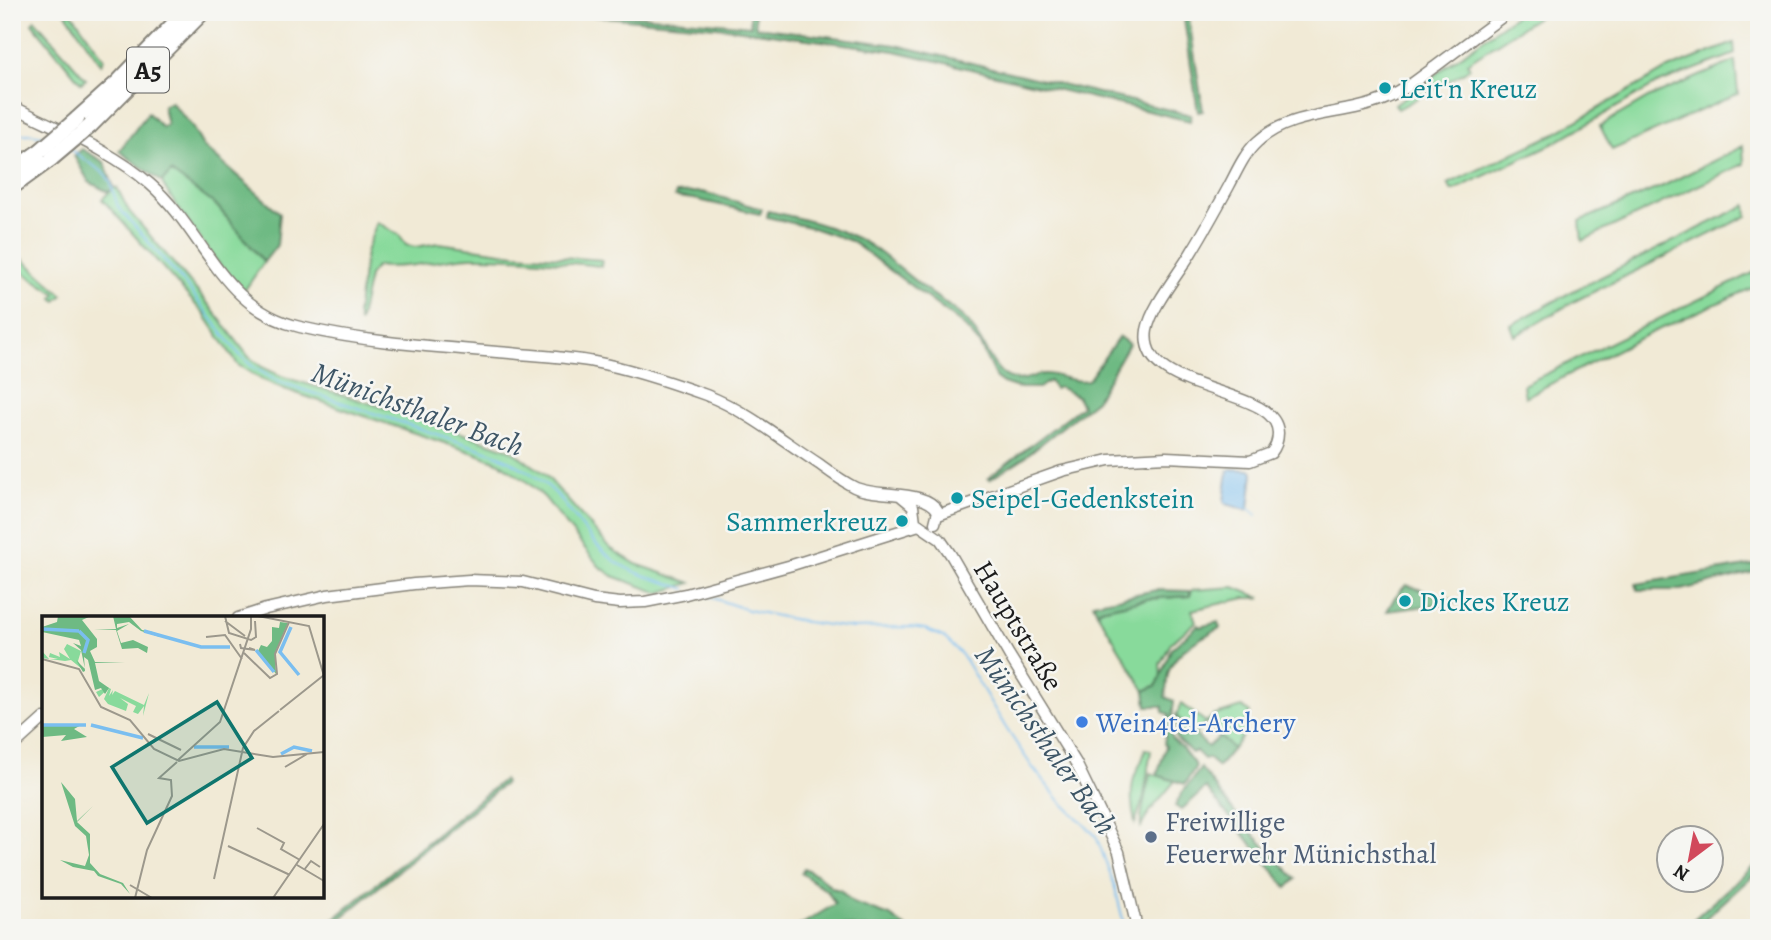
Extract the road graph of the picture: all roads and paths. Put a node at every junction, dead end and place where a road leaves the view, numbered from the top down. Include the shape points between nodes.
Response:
1 (185, 12) edge
2 (203, 12) edge
3 (1508, 12) edge
4 (12, 106) edge
5 (84, 123) junction
6 (46, 154) junction
7 (12, 171) edge
8 (12, 187) edge
9 (895, 495) junction
10 (930, 503) junction
11 (957, 508) junction
12 (914, 512) junction
13 (929, 523) junction
14 (898, 530) junction
15 (245, 616) edge
16 (42, 720) edge
17 (12, 747) edge
18 (1138, 928) edge

1 - 5 highway, A5
2 - 5 highway, A5
3 - 11 street via 1397,94 1294,121 1256,142 1153,315 1147,338 1155,357 1182,379 1270,414 1278,426 1271,453 1250,461 1109,460 1062,471
4 - 9 street via 86,142 150,184 230,286 274,319 382,340 614,366 730,405 855,488
5 - 6 highway, A5, bridge
6 - 7 highway, A5
6 - 8 highway, A5
9 - 10 street
9 - 12 street via 906,499
10 - 11 street
10 - 12 street via 918,505
10 - 13 street
11 - 13 street
12 - 13 street
12 - 14 street
13 - 14 street
13 - 18 street, Hauptstraße via 1093,795 1119,852
14 - 15 street via 802,562 645,602 594,600 523,582 469,580 327,595
16 - 17 street

